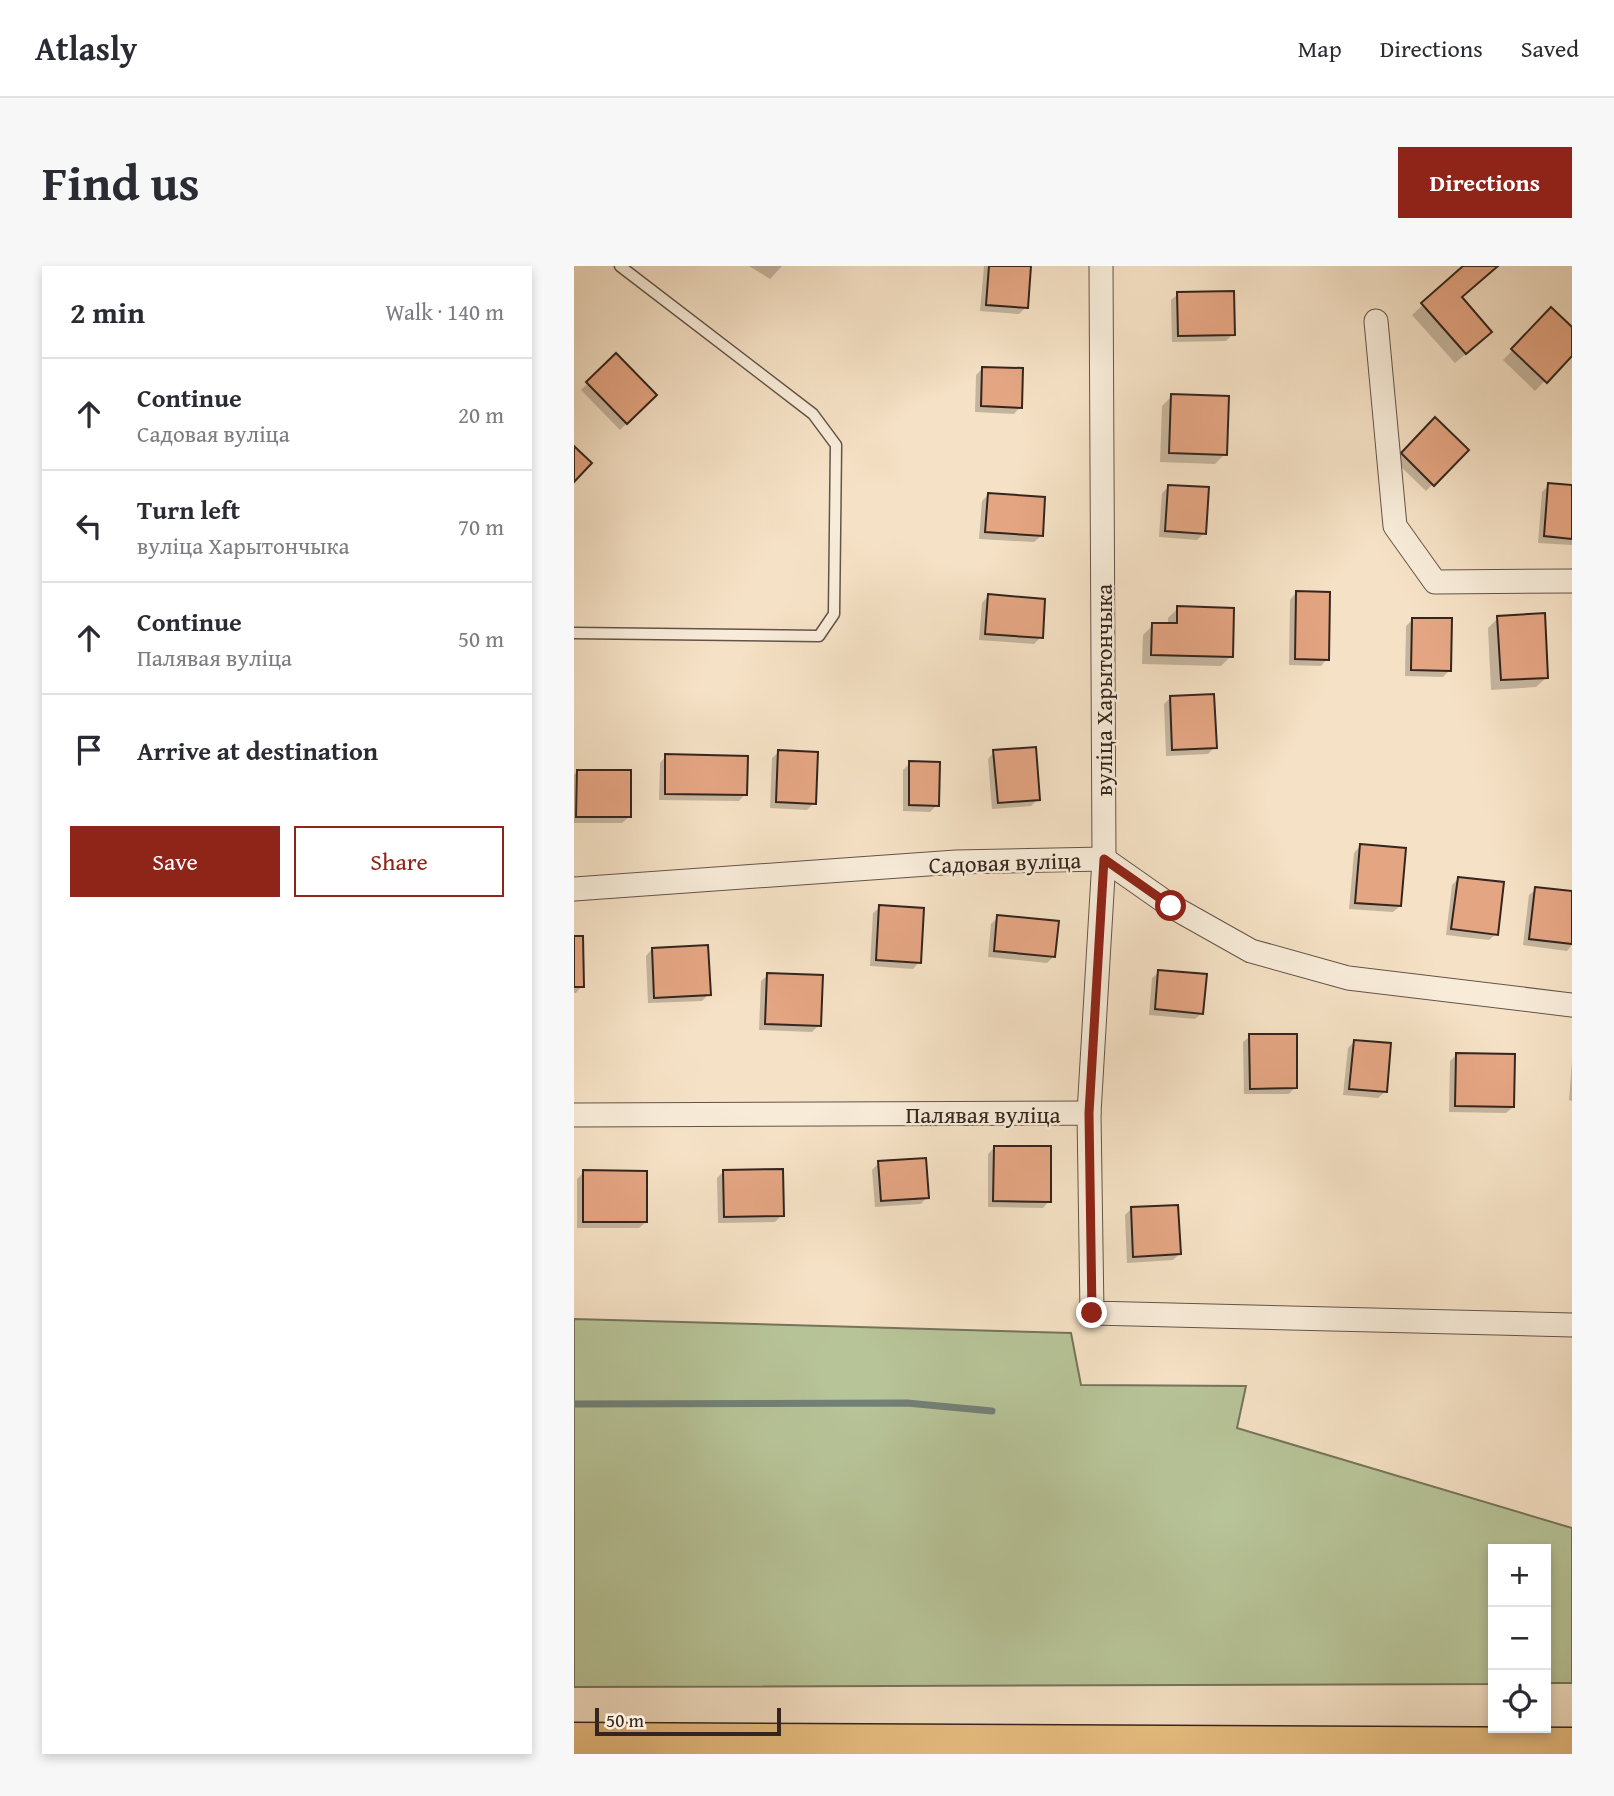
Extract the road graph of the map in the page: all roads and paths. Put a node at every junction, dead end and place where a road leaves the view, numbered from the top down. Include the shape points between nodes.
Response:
1 (620, 266) edge
2 (1101, 266) edge
3 (1376, 321) dead end
4 (1572, 581) edge
5 (574, 633) edge
6 (1104, 859) junction
7 (574, 889) edge
8 (1572, 1005) edge
9 (1089, 1113) junction
10 (574, 1115) edge
11 (1572, 1325) edge
12 (574, 1742) edge
13 (1572, 1747) edge

1 - 5 lane via 813,414 836,445 834,614 819,636
2 - 6 street, вуліца Харытончыка
3 - 4 street via 1395,526 1435,582
6 - 7 street, Садовая вуліца via 956,862
6 - 8 street, Садовая вуліца via 1171,906 1251,951 1348,978
6 - 9 street, вуліца Харытончыка
9 - 10 street, Палявая вуліца
9 - 11 street, Палявая вуліца via 1092,1313
12 - 13 highway

